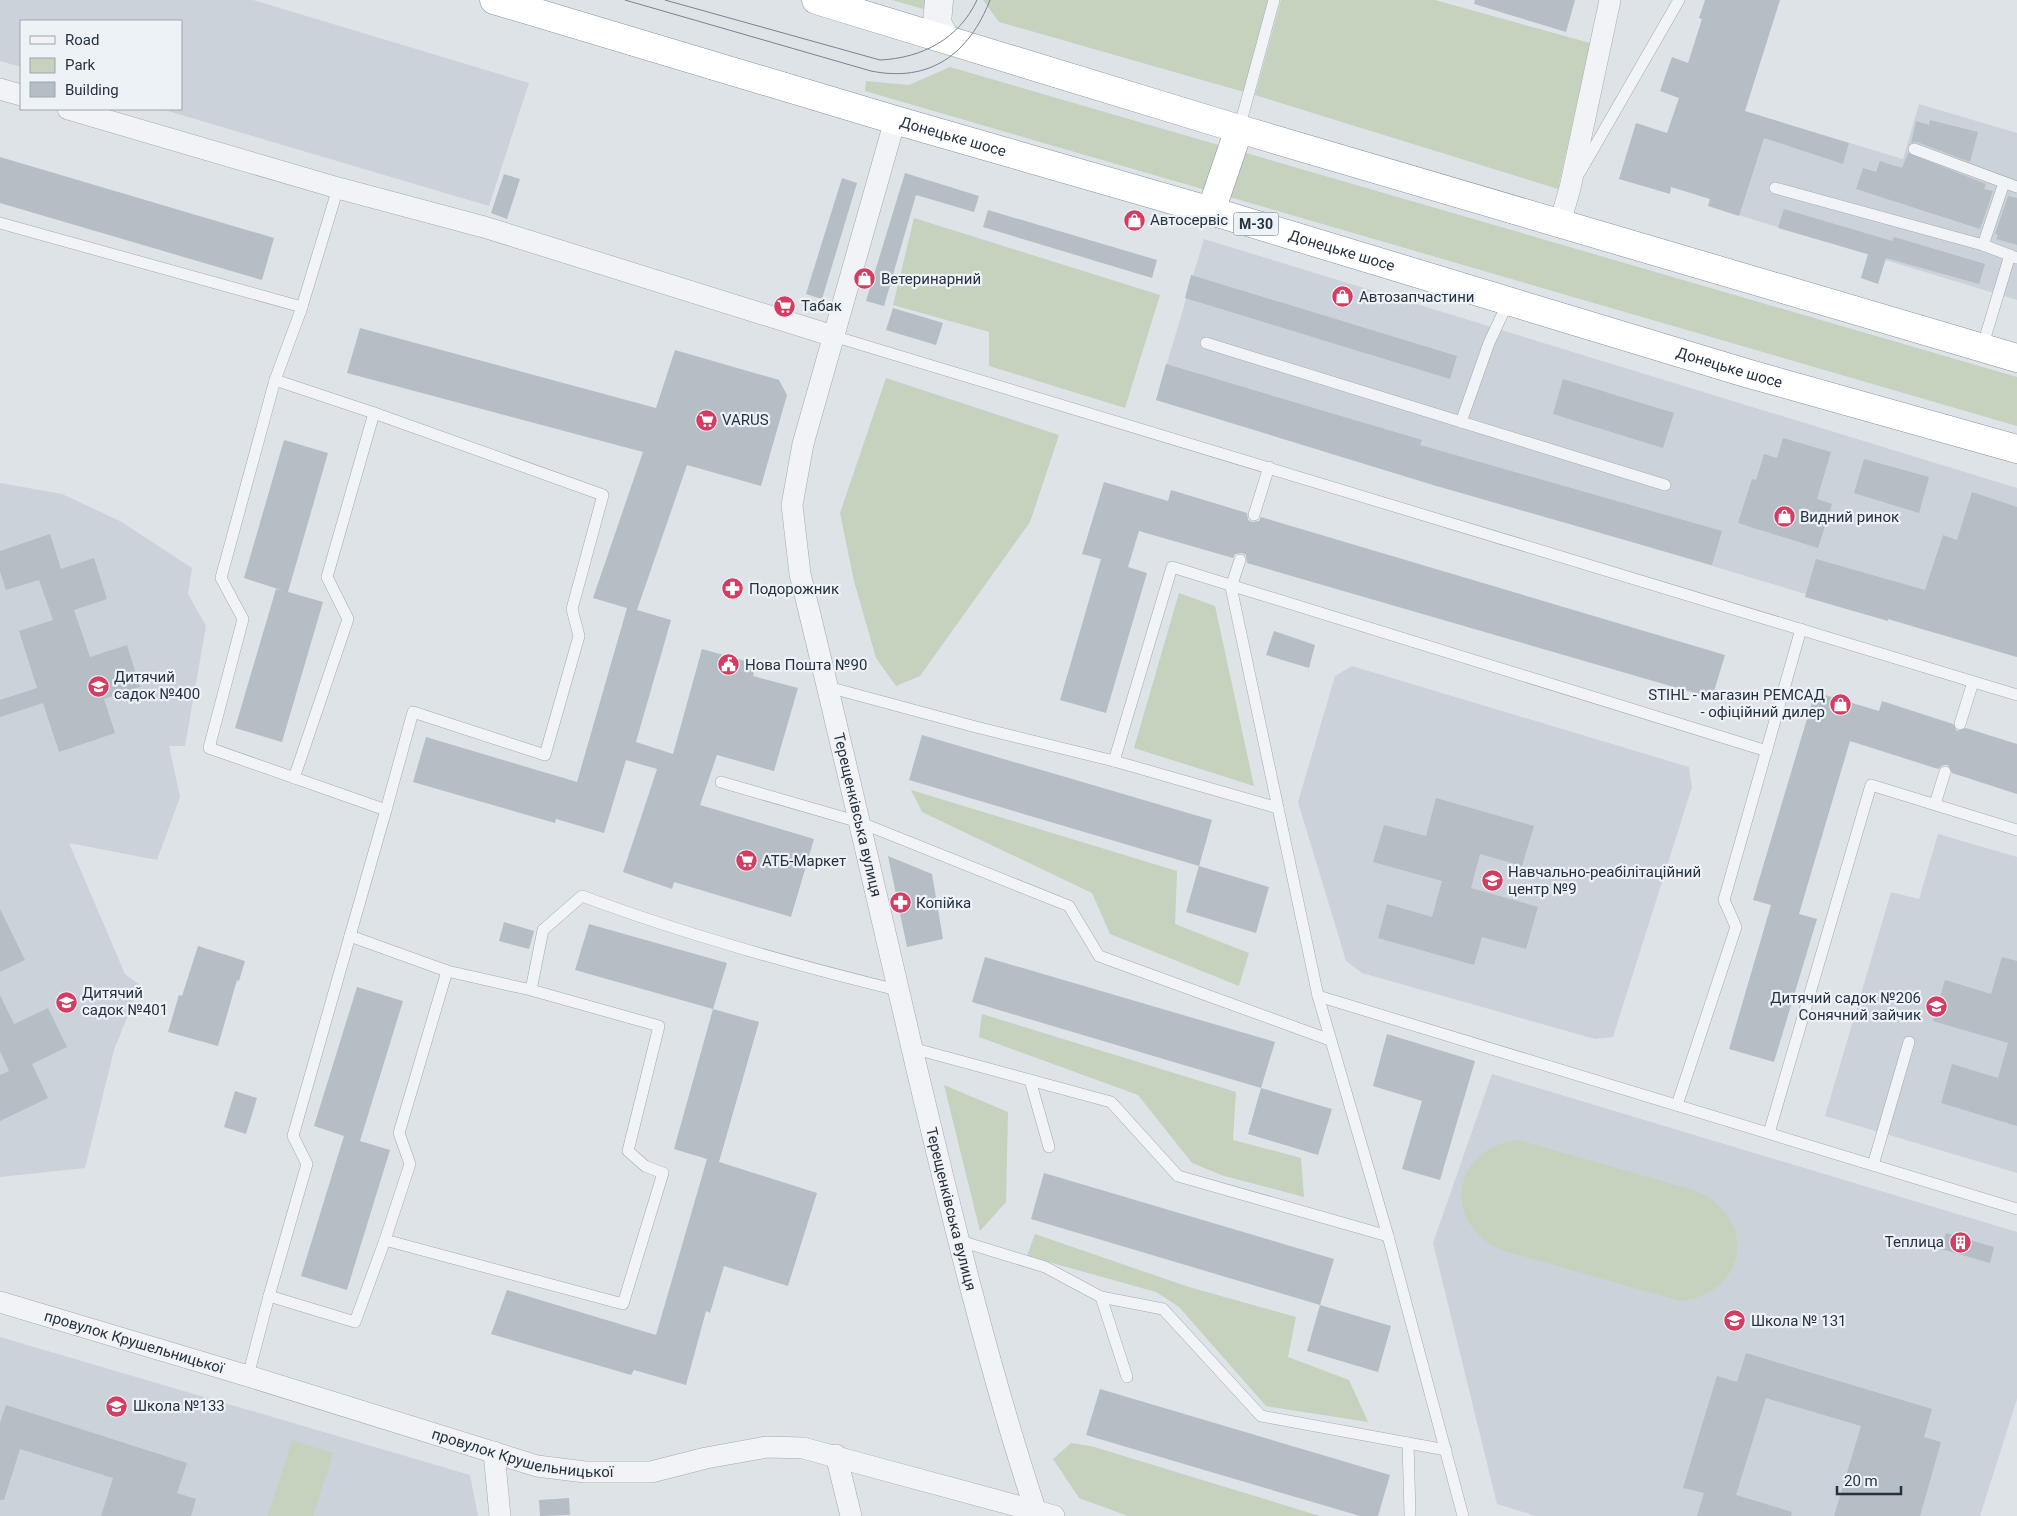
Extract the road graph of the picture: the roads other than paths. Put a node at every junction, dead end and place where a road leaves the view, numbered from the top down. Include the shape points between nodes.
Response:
1 (494, 0) edge
2 (816, 0) edge
3 (939, 0) edge
4 (1274, 0) edge
5 (1610, 0) edge
6 (1679, 0) edge
7 (946, 39) junction
8 (0, 89) edge
9 (20, 95) edge
10 (71, 110) edge
11 (895, 120) junction
12 (1239, 129) junction
13 (1914, 149) dead end
14 (2004, 183) junction
15 (2017, 186) edge
16 (338, 188) junction
17 (1570, 188) junction
18 (1775, 188) dead end
19 (1211, 211) junction
20 (0, 223) edge
21 (1560, 223) junction
22 (1983, 245) junction
23 (2013, 256) edge
24 (1509, 300) junction
25 (302, 306) junction
26 (834, 336) junction
27 (1206, 343) dead end
28 (1982, 348) junction
29 (2017, 358) edge
30 (275, 380) junction
31 (374, 414) junction
32 (1461, 422) junction
33 (2017, 449) edge
34 (1269, 467) junction
35 (1665, 485) dead end
36 (1254, 515) dead end
37 (1240, 560) dead end
38 (1231, 587) junction
39 (1801, 629) junction
40 (1973, 682) junction
41 (828, 687) junction
42 (2017, 695) edge
43 (1960, 724) dead end
44 (1766, 751) junction
45 (1114, 761) junction
46 (1945, 772) dead end
47 (294, 778) junction
48 (721, 782) dead end
49 (1934, 804) junction
50 (1278, 808) junction
51 (386, 810) junction
52 (859, 822) junction
53 (2017, 830) edge
54 (350, 936) junction
55 (446, 971) junction
56 (532, 990) junction
57 (897, 990) junction
58 (1318, 996) junction
59 (1330, 1040) junction
60 (1908, 1042) dead end
61 (912, 1048) junction
62 (1030, 1080) junction
63 (1676, 1105) junction
64 (1769, 1133) junction
65 (1049, 1147) dead end
66 (1873, 1165) junction
67 (2017, 1209) edge
68 (1388, 1236) junction
69 (385, 1240) junction
70 (957, 1240) junction
71 (269, 1296) junction
72 (1101, 1297) junction
73 (0, 1302) edge
74 (248, 1376) junction
75 (1127, 1378) dead end
76 (1408, 1443) junction
77 (1446, 1450) junction
78 (494, 1452) junction
79 (836, 1455) junction
80 (1045, 1513) edge
81 (1410, 1513) dead end
82 (500, 1516) edge
83 (851, 1516) edge
84 (1463, 1516) edge

1 - 11 highway, Донецьке шосе / М-30
2 - 7 highway
3 - 7 street via 937,23
4 - 12 lane
5 - 17 street
6 - 17 lane
7 - 12 highway
8 - 9 street
10 - 16 street
11 - 19 highway, Донецьке шосе / М-30
11 - 26 street, Терещенківська вулиця
12 - 19 highway
12 - 21 highway
13 - 14 lane
14 - 15 lane
14 - 22 lane
16 - 25 lane
16 - 26 street via 484,227
17 - 21 street
18 - 22 lane
19 - 24 highway, Донецьке шосе / М-30
20 - 25 lane
21 - 28 highway
22 - 23 lane
23 - 28 lane
24 - 32 lane via 1489,343
24 - 33 highway, Донецьке шосе / М-30 via 1746,373
25 - 30 lane
26 - 34 lane
26 - 41 street, Терещенківська вулиця via 803,444 792,505 800,574
27 - 32 lane
28 - 29 highway
30 - 31 lane
30 - 47 lane via 221,578 243,619 209,748
31 - 47 lane via 327,577 348,619
31 - 51 lane via 603,495 572,609 578,636 545,755 414,712
32 - 35 lane
34 - 36 lane
34 - 39 lane
37 - 38 lane
38 - 44 lane
38 - 45 lane via 1172,567
38 - 50 lane
39 - 40 lane
39 - 44 lane
40 - 42 lane
40 - 43 lane
41 - 45 lane via 976,728
41 - 52 street, Терещенківська вулиця
44 - 63 lane via 1724,900 1736,927
45 - 50 lane
46 - 49 lane
47 - 51 lane
48 - 52 lane
49 - 53 lane
49 - 64 lane via 1872,785
50 - 58 lane
51 - 54 lane
52 - 57 street, Терещенківська вулиця
52 - 59 lane via 1069,906 1099,956
54 - 55 lane
54 - 71 lane via 293,1136 307,1164
55 - 56 lane
55 - 69 lane via 399,1133 410,1164
56 - 57 lane via 543,930 582,896 646,920
56 - 69 lane via 658,1026 628,1151 645,1166 663,1173 623,1304
57 - 61 street, Терещенківська вулиця
58 - 59 lane
58 - 63 lane
59 - 68 lane
60 - 66 lane
61 - 62 lane
61 - 70 street, Терещенківська вулиця
62 - 65 lane
62 - 68 lane via 1111,1102 1178,1176
63 - 64 lane
64 - 66 lane
66 - 67 lane
68 - 77 lane
69 - 71 lane via 355,1322
70 - 72 lane via 1045,1267
70 - 80 street, Терещенківська вулиця via 1017,1454
71 - 74 lane
72 - 75 lane
72 - 76 lane via 1164,1309 1261,1416
73 - 74 street, провулок Крушельницької
74 - 78 street, провулок Крушельницької
76 - 77 lane
76 - 81 lane
77 - 84 lane
78 - 79 street, провулок Крушельницької via 537,1466 585,1472 651,1472 767,1447 803,1448
78 - 82 street
79 - 80 street, провулок Крушельницької
79 - 83 street

